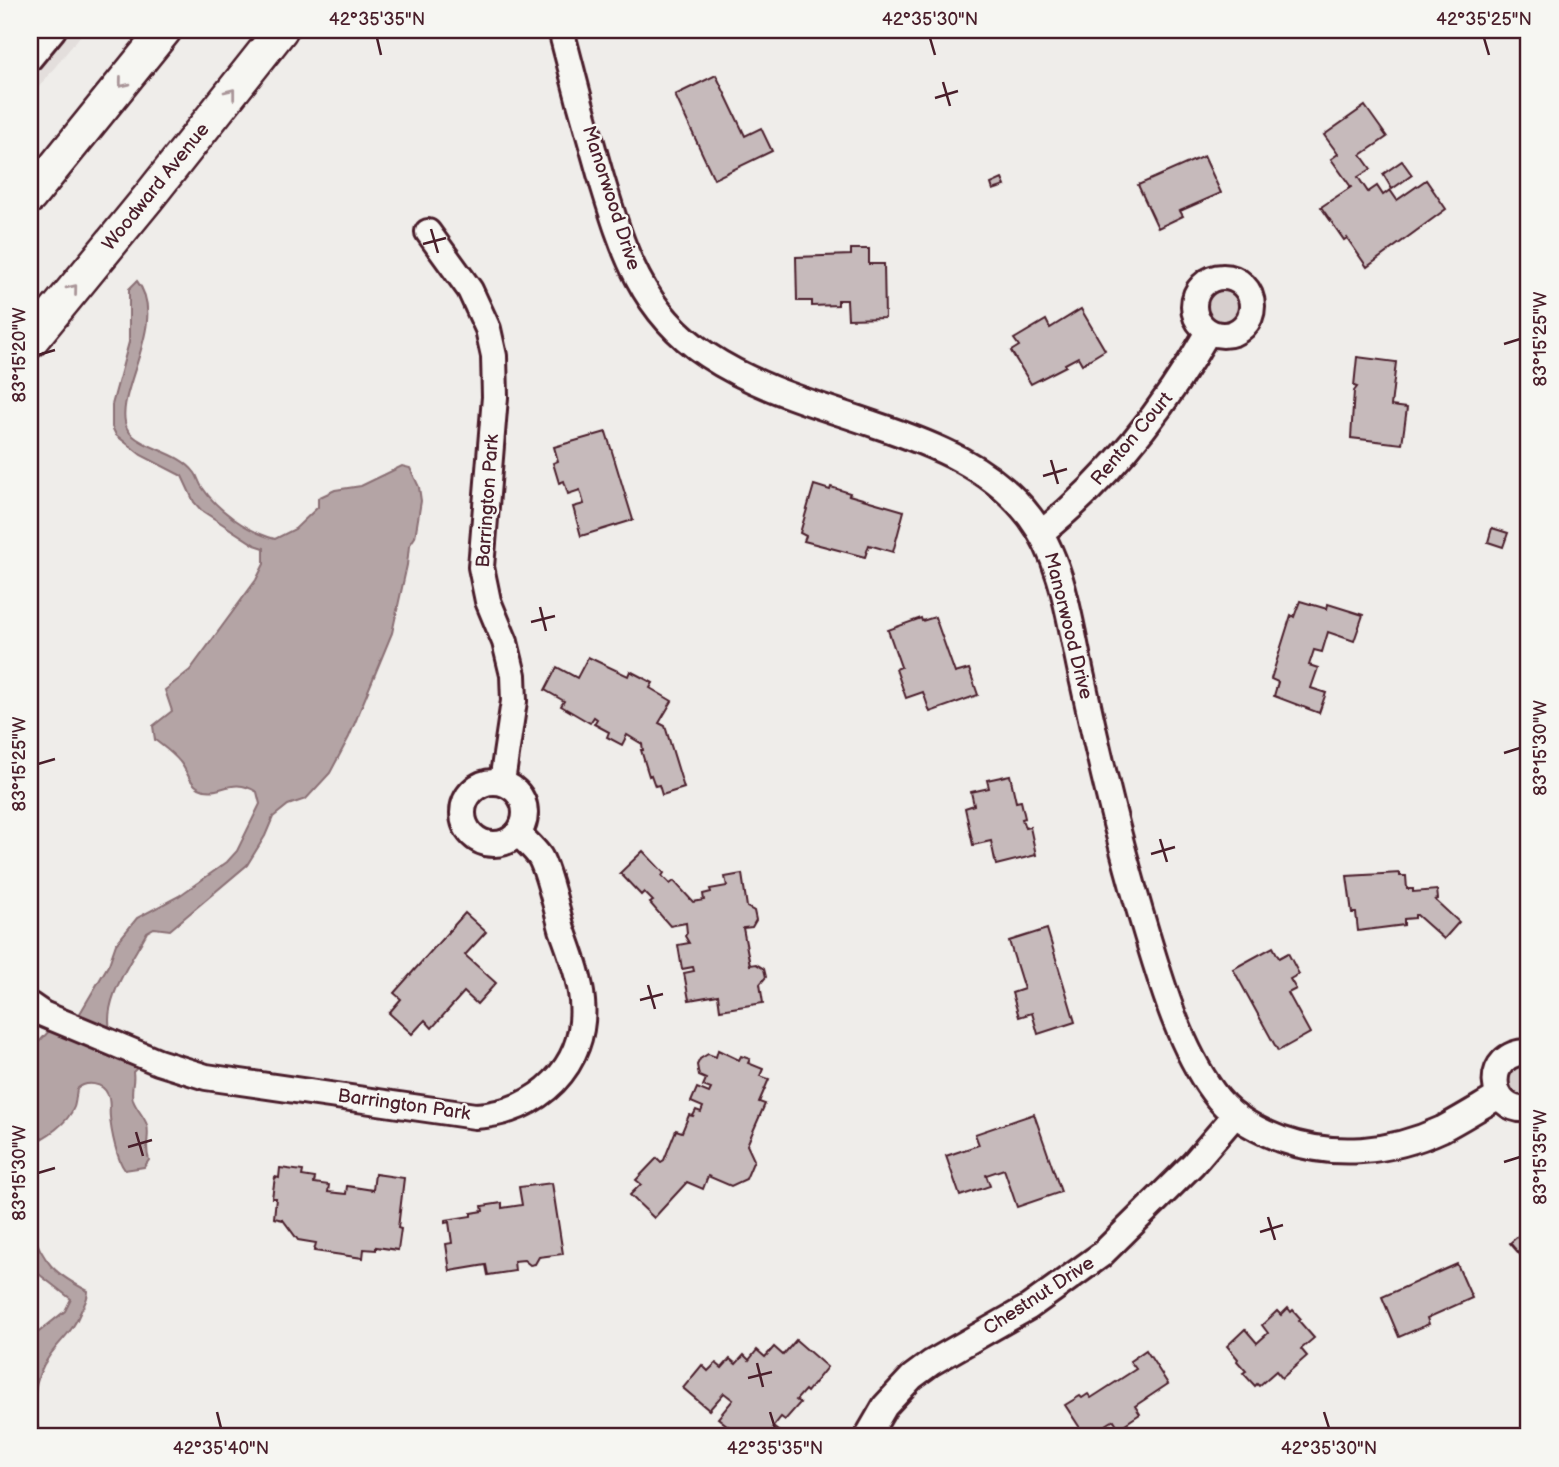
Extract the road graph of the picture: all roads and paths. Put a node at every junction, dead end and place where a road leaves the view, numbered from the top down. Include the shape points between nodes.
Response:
1 (53, 30) edge
2 (281, 30) edge
3 (561, 30) edge
4 (163, 31) edge
5 (30, 58) edge
6 (30, 197) edge
7 (428, 232) dead end
8 (1209, 332) dead end
9 (30, 342) edge
10 (1041, 533) junction
11 (502, 782) junction
12 (518, 833) junction
13 (36, 1009) edge
14 (1529, 1052) edge
15 (1499, 1096) junction
16 (1529, 1109) edge
17 (1235, 1115) junction
18 (867, 1437) edge

1 - 5 street
9 -> 2 main road, Woodward Avenue
3 - 10 street, Manorwood Drive via 624,251 645,292 672,326 707,356 738,373 957,457 1001,486
4 -> 6 main road
7 - 11 street, Barrington Park via 470,290 488,329 494,356 495,397 481,567 513,674 514,701
8 - 10 street, Renton Court via 1146,428 1090,491
10 - 17 street, Manorwood Drive via 1059,578 1111,810 1153,954 1191,1055 1212,1091
11 - 12 street via 522,799 525,817
11 - 12 street via 474,788 464,803 464,822 483,843 502,843
12 - 13 street, Barrington Park via 540,857 582,1000 581,1032 560,1077 537,1098 506,1112 475,1116 224,1080 158,1062
14 - 15 street via 1503,1061 1495,1077
15 - 16 street via 1514,1108
15 - 17 street, Manorwood Drive via 1443,1128 1390,1146 1354,1151 1300,1145 1272,1136
17 - 18 street, Chestnut Drive via 1193,1164 1101,1255 1029,1307 912,1377 885,1406

